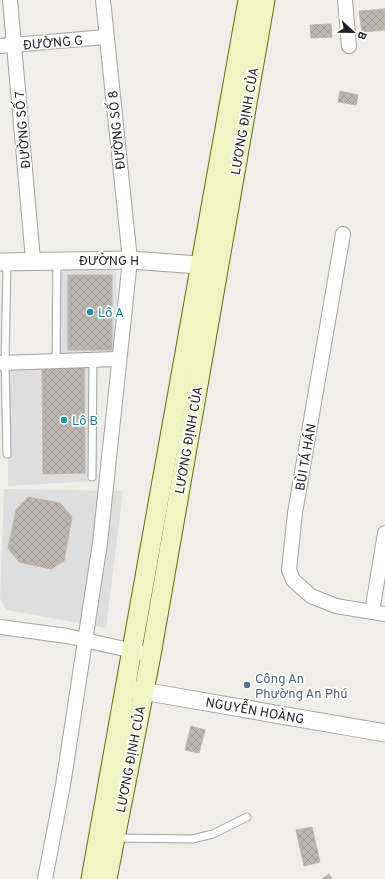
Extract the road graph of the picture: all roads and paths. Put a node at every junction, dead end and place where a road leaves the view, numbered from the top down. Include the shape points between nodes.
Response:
1 (10, 0) edge
2 (103, 0) edge
3 (248, 0) edge
4 (265, 0) edge
5 (345, 0) edge
6 (106, 37) junction
7 (0, 46) edge
8 (14, 46) junction
9 (349, 46) dead end
10 (343, 234) dead end
11 (33, 260) junction
12 (56, 260) junction
13 (130, 260) junction
14 (3, 262) edge
15 (209, 265) junction
16 (93, 359) junction
17 (118, 359) junction
18 (56, 360) junction
19 (2, 362) edge
20 (7, 454) dead end
21 (92, 477) dead end
22 (385, 533) edge
23 (379, 613) edge
24 (0, 627) edge
25 (86, 641) junction
26 (130, 651) junction
27 (151, 655) junction
28 (124, 688) junction
29 (143, 691) junction
30 (385, 733) edge
31 (247, 817) dead end
32 (115, 838) junction
33 (105, 877) edge
34 (45, 879) edge

1 - 8 street, ĐƯỜNG SỐ 7
2 - 6 street, ĐƯỜNG SỐ 8
3 - 15 main road, LƯƠNG ĐỊNH CỦA
4 - 15 main road, LƯƠNG ĐỊNH CỦA
5 - 9 street
6 - 8 street, ĐƯỜNG G
6 - 13 street, ĐƯỜNG SỐ 8
7 - 8 street, ĐƯỜNG G
8 - 11 street, ĐƯỜNG SỐ 7
10 - 23 street, BÙI TÁ HÁN via 293,526 289,570 293,580 311,596 336,606
11 - 12 street, ĐƯỜNG H
11 - 14 street, ĐƯỜNG H
12 - 13 street, ĐƯỜNG H
12 - 18 lane
13 - 15 street, ĐƯỜNG H
13 - 17 street, ĐƯỜNG SỐ 8
14 - 19 lane
15 - 26 main road, LƯƠNG ĐỊNH CỦA
15 - 27 main road, LƯƠNG ĐỊNH CỦA
16 - 17 street
16 - 18 street
16 - 21 lane
17 - 25 street, ĐƯỜNG SỐ 8 via 100,542
18 - 19 street
19 - 20 lane
22 - 23 street
24 - 25 street
25 - 26 street
25 - 34 street
26 - 27 street
26 - 28 main road, LƯƠNG ĐỊNH CỦA
27 - 29 main road, LƯƠNG ĐỊNH CỦA
28 - 29 street, NGUYỄN HOÀNG
28 - 33 main road, LƯƠNG ĐỊNH CỦA
29 - 30 street, NGUYỄN HOÀNG
29 - 32 main road, LƯƠNG ĐỊNH CỦA
31 - 32 lane via 213,834 192,839
32 - 33 main road, LƯƠNG ĐỊNH CỦA

